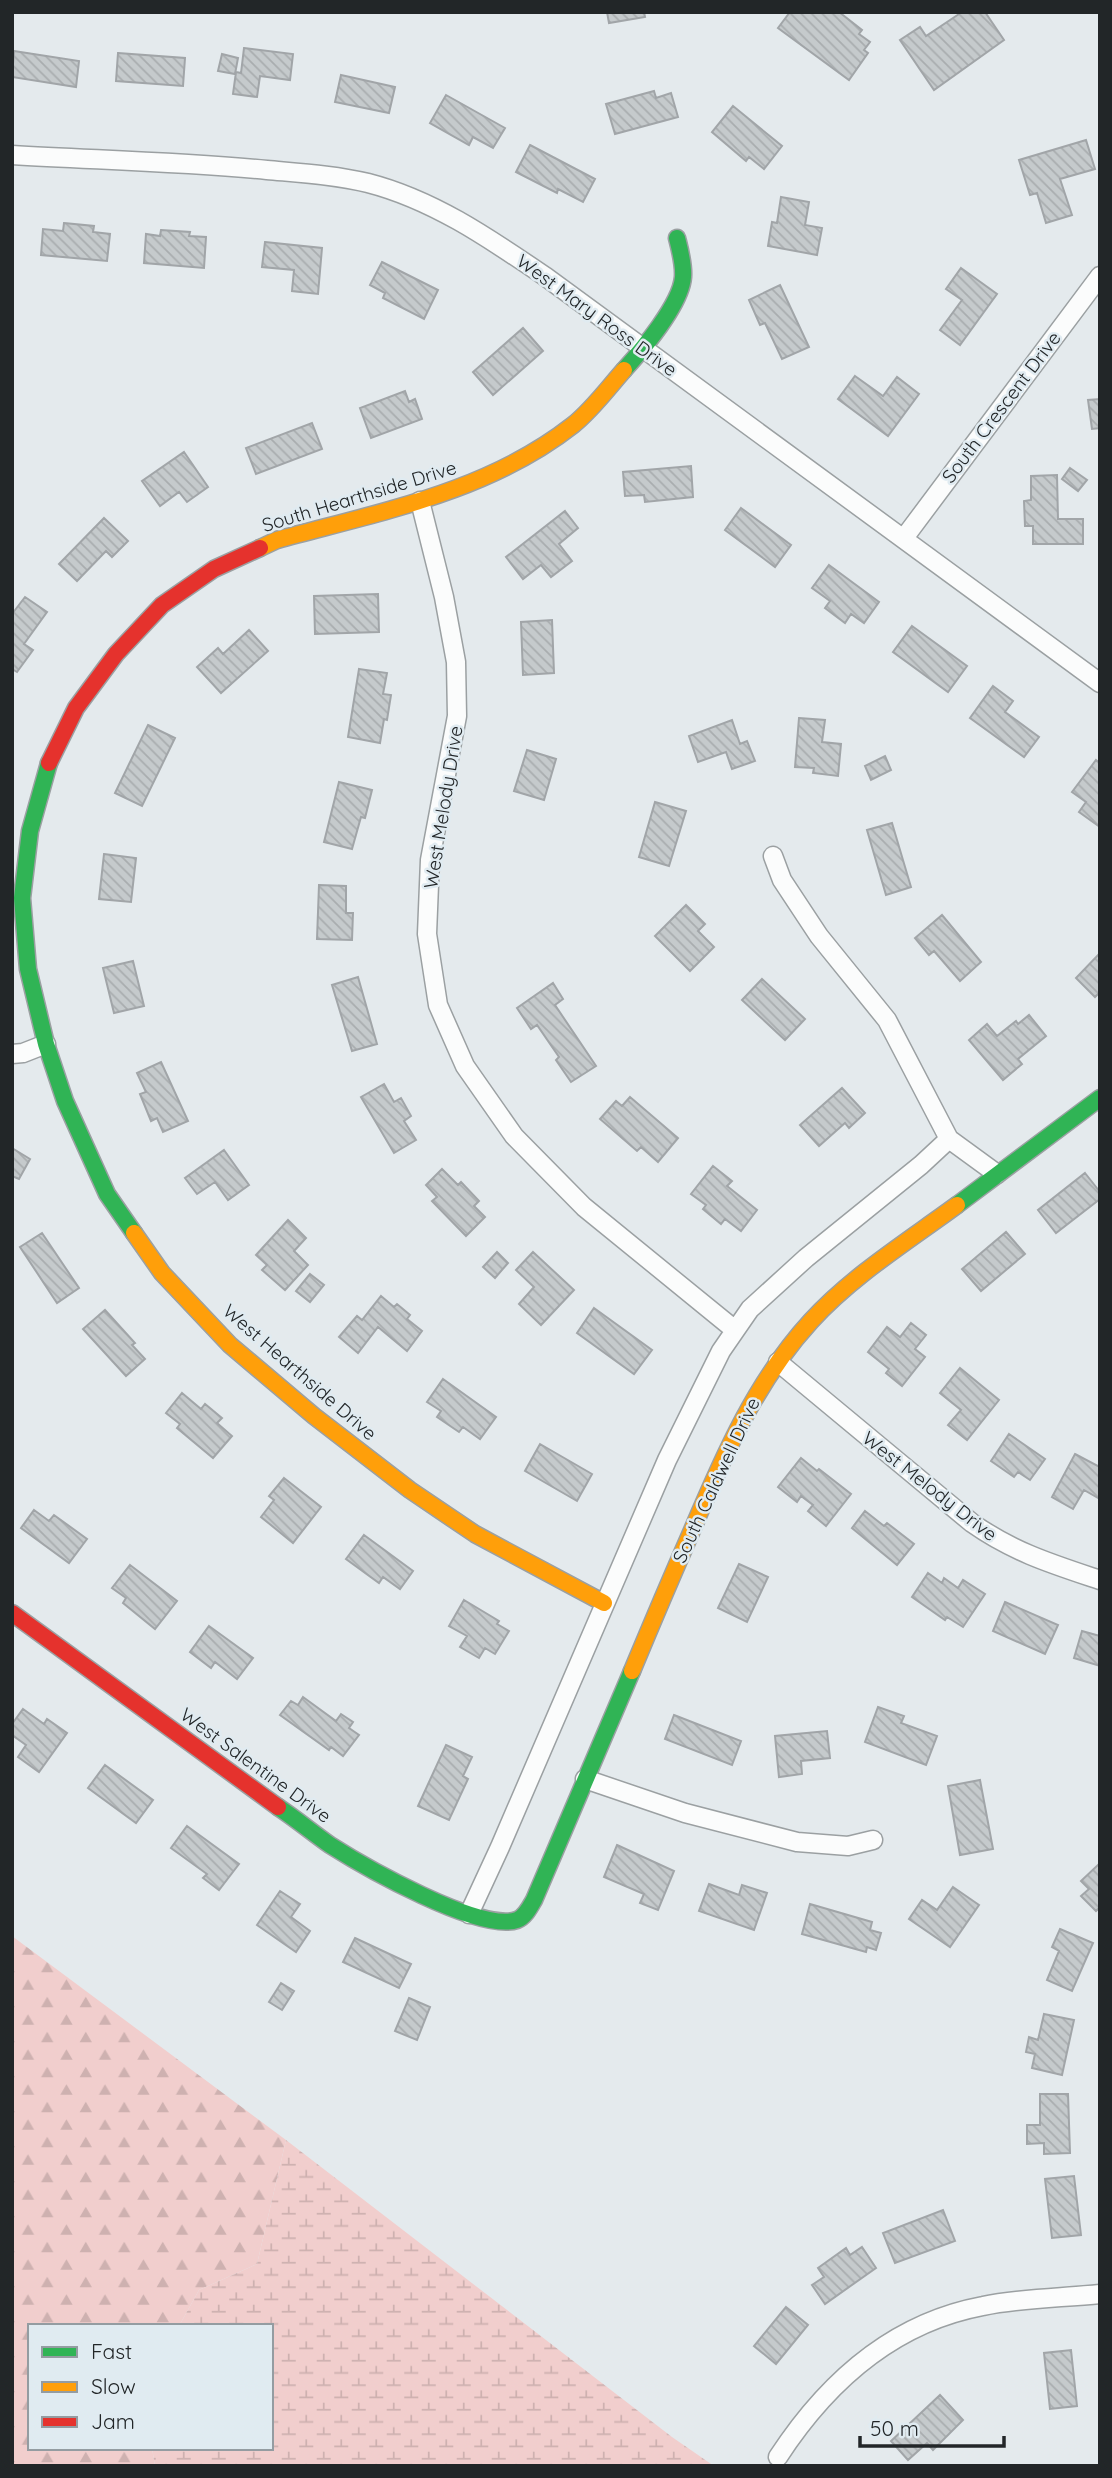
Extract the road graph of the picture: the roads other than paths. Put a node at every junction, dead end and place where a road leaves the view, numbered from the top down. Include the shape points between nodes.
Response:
1 (12, 155) edge
2 (677, 238) dead end
3 (1100, 277) edge
4 (644, 348) junction
5 (420, 501) junction
6 (904, 538) junction
7 (1100, 683) edge
8 (773, 856) dead end
9 (46, 1044) junction
10 (12, 1054) edge
11 (1100, 1098) edge
12 (949, 1139) junction
13 (997, 1174) junction
14 (735, 1330) junction
15 (778, 1362) junction
16 (1100, 1580) edge
17 (604, 1603) junction
18 (12, 1613) edge
19 (585, 1779) junction
20 (873, 1840) dead end
21 (469, 1914) junction
22 (493, 1921) joint
23 (1100, 2294) edge
24 (778, 2457) dead end

1 - 4 street, West Mary Ross Drive via 222,166 367,183 414,199 471,227
2 - 4 street, South Hearthside Drive via 683,278 680,290
3 - 6 street, South Crescent Drive
4 - 5 street, South Hearthside Drive via 575,424 542,447 473,483
4 - 6 street, West Mary Ross Drive
5 - 9 street, South Hearthside Drive via 277,540 214,569 162,606 116,654 76,708 51,757 30,831 22,898 28,969
5 - 14 street, West Melody Drive via 456,662 457,716 430,860 427,934 438,1005 465,1066 514,1136 584,1207
6 - 7 street, West Mary Ross Drive
8 - 12 street via 782,880 818,936 887,1020
9 - 10 street
9 - 17 street, West Hearthside Drive via 65,1101 107,1194 162,1273 230,1345 410,1490 475,1534
11 - 13 street, South Caldwell Drive
12 - 13 street
12 - 14 street via 806,1258 750,1309
13 - 15 street, South Caldwell Drive via 854,1282 812,1320
14 - 17 street via 699,1392
15 - 16 street, West Melody Drive via 993,1538 1030,1557
15 - 19 street, South Caldwell Drive via 748,1408 720,1467
17 - 21 street
18 - 21 street, West Salentine Drive via 331,1845 379,1874
19 - 20 street via 685,1814 797,1842 848,1846
19 - 22 street, South Caldwell Drive via 528,1911 510,1923
21 - 22 street, West Salentine Drive
23 - 24 street via 982,2305 909,2331 848,2372 819,2400

